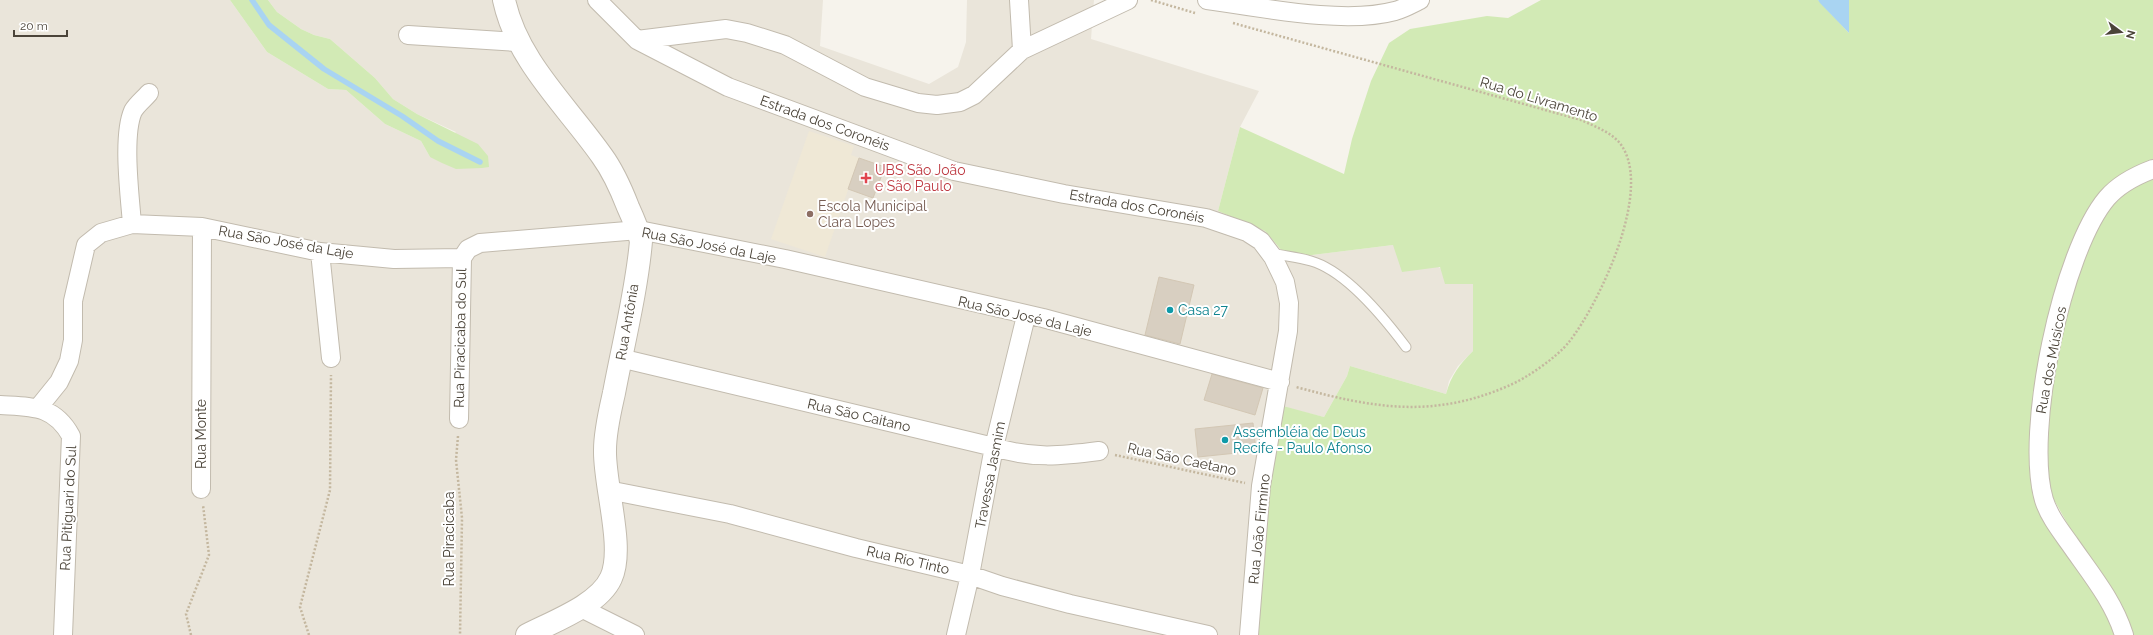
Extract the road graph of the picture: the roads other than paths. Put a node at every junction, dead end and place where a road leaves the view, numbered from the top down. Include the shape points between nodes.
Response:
1 (504, 0) edge
2 (597, 0) edge
3 (1019, 0) edge
4 (1128, 0) edge
5 (1420, 0) edge
6 (1204, 7) edge
7 (408, 35) dead end
8 (638, 40) junction
9 (518, 42) junction
10 (1022, 50) junction
11 (149, 93) dead end
12 (2153, 169) edge
13 (132, 224) junction
14 (202, 227) junction
15 (639, 230) junction
16 (1266, 247) junction
17 (320, 252) junction
18 (462, 258) junction
19 (1026, 316) junction
20 (1406, 347) dead end
21 (331, 358) road end
22 (620, 358) junction
23 (1280, 382) junction
24 (0, 405) edge
25 (38, 408) junction
26 (459, 419) road end
27 (994, 447) junction
28 (1099, 451) road end
29 (201, 489) road end
30 (608, 490) junction
31 (970, 575) junction
32 (581, 608) junction
33 (63, 635) edge
34 (527, 635) edge
35 (635, 635) edge
36 (956, 635) edge
37 (1208, 635) edge
38 (1249, 635) edge
39 (2124, 635) edge

1 - 9 street, Rua Antônia
2 - 8 street, Estrada dos Coronéis
3 - 10 street
4 - 10 street
5 - 6 street via 1395,11 1373,15 1342,16
7 - 9 street
8 - 10 street via 726,29 747,33 785,45 865,87 918,103 937,105 960,102 974,95
8 - 16 street, Estrada dos Coronéis via 728,87 954,171 1064,194 1206,218 1247,232
9 - 15 street, Rua Antônia via 538,73 603,156
11 - 13 street via 133,112 130,122 127,156
12 - 39 street, Rua dos Músicos via 2125,182 2108,197 2083,240 2070,271 2061,306 2040,412 2038,464 2044,501 2060,530 2100,585
13 - 14 street, Rua São José da Laje
13 - 25 street via 101,233 86,245 73,301 73,340 69,361 59,382
14 - 17 street, Rua São José da Laje
14 - 29 street, Rua Monte
15 - 18 street, Rua São José da Laje via 480,243 468,249
15 - 19 street, Rua São José da Laje via 785,260
15 - 22 street, Rua Antônia via 640,252
16 - 20 lane via 1312,261 1330,270 1350,286
16 - 23 street, Rua João Firmino via 1285,282 1289,303 1288,331
17 - 18 street, Rua São José da Laje via 394,259
17 - 21 street
18 - 26 street, Rua Piracicaba do Sul
19 - 23 street, Rua São José da Laje
19 - 27 street, Travessa Jasmim
22 - 27 street, Rua São Caitano
22 - 30 street, Rua Antônia via 605,448
23 - 38 street, Rua João Firmino via 1262,486
24 - 25 street
25 - 33 street, Rua Pitiguari do Sul via 51,412 64,424 71,436
27 - 28 street, Rua São Caitano via 1035,456
27 - 31 street, Travessa Jasmim
30 - 31 street, Rua Rio Tinto via 730,514
30 - 32 street, Rua Antônia via 615,536 611,578 605,588
31 - 36 street, Travessa Jasmim
31 - 37 street, Rua Rio Tinto via 1062,602
32 - 34 street, Rua Antônia
32 - 35 street

